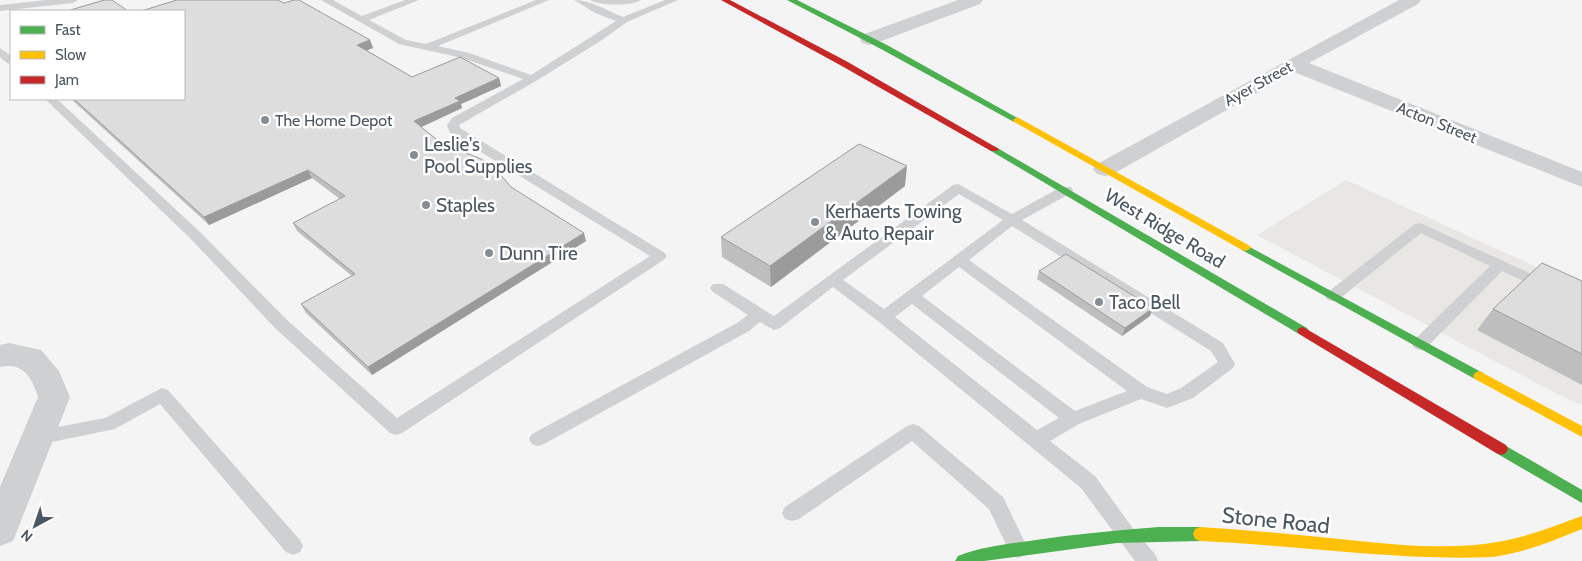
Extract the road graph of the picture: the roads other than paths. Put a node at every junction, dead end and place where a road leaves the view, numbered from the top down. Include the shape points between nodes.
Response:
1 (73, 0) edge
2 (326, 0) edge
3 (414, 0) edge
4 (544, 0) edge
5 (579, 0) edge
6 (595, 0) edge
7 (636, 0) edge
8 (643, 0) edge
9 (672, 0) edge
10 (724, 0) edge
11 (791, 0) edge
12 (974, 0) edge
13 (1412, 0) edge
14 (0, 8) edge
15 (362, 20) junction
16 (623, 20) junction
17 (869, 39) junction
18 (427, 48) junction
19 (0, 51) edge
20 (10, 60) edge
21 (1292, 64) junction
22 (532, 79) junction
23 (52, 100) edge
24 (1105, 169) junction
25 (1582, 180) edge
26 (1066, 190) junction
27 (1012, 220) junction
28 (959, 260) junction
29 (1500, 265) junction
30 (833, 280) junction
31 (718, 288) dead end
32 (912, 296) junction
33 (1334, 296) junction
34 (1582, 303) edge
35 (759, 315) junction
36 (884, 318) junction
37 (1420, 344) junction
38 (0, 356) edge
39 (1141, 392) junction
40 (1073, 419) junction
41 (1582, 432) edge
42 (38, 438) junction
43 (538, 439) dead end
44 (1035, 440) junction
45 (1582, 497) edge
46 (792, 513) dead end
47 (1582, 522) edge
48 (0, 530) edge
49 (1126, 536) junction
50 (293, 546) dead end
51 (1018, 549) junction
52 (963, 561) edge
53 (1148, 561) edge

1 - 14 lane
2 - 15 lane
3 - 15 lane
4 - 18 lane
5 - 16 lane
6 - 7 lane
8 - 16 lane via 629,9
9 - 16 lane
10 - 26 main road, West Ridge Road via 836,59
11 - 17 main road, West Ridge Road
12 - 17 street
13 - 21 street, Ayer Street
15 - 18 lane via 403,42
16 - 22 lane
17 - 24 main road, West Ridge Road
18 - 22 lane via 464,55
19 - 20 lane
21 - 24 street, Ayer Street
21 - 25 street, Acton Street
22 - 23 lane via 456,121 454,130 660,256 396,428 287,330 196,236
24 - 33 main road, West Ridge Road
26 - 27 lane
26 - 45 main road, West Ridge Road
27 - 28 lane
27 - 30 lane via 958,188
27 - 39 lane via 1217,347 1227,364 1186,394 1168,401
28 - 32 lane
28 - 39 lane
29 - 33 lane via 1420,226
29 - 34 lane
29 - 37 lane
30 - 35 lane via 774,324
30 - 36 lane
31 - 35 lane
32 - 36 lane
32 - 40 lane
33 - 37 main road, West Ridge Road
35 - 43 lane via 743,327
36 - 44 lane
37 - 41 main road, West Ridge Road
38 - 42 street via 9,354 30,358 48,379 54,397
39 - 40 lane
40 - 44 lane
42 - 48 street
42 - 50 lane via 109,424 162,395
44 - 49 lane via 1088,482
46 - 51 lane via 913,431 996,503
47 - 49 main road, Stone Road via 1523,544 1458,554 1377,552 1219,534
49 - 51 main road, Stone Road
49 - 53 lane
51 - 52 main road, Stone Road via 978,554

